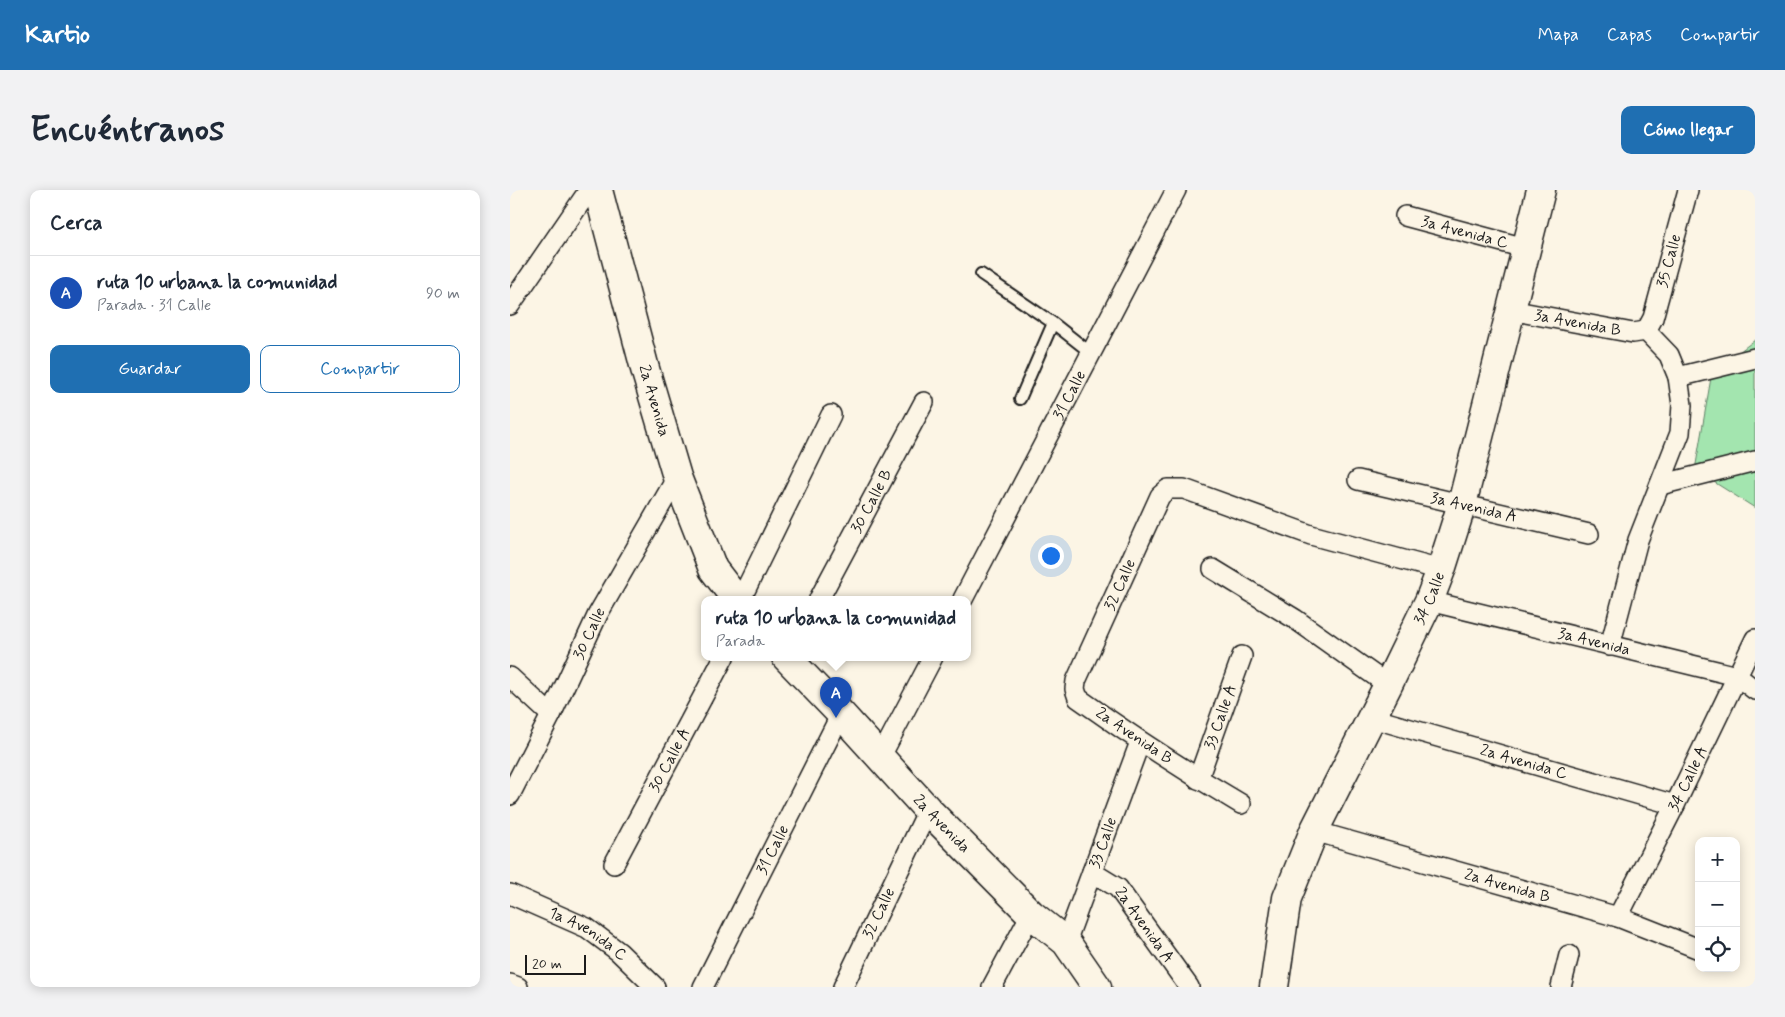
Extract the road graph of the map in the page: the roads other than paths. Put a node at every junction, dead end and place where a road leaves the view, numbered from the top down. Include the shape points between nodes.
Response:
1 (588, 190) edge
2 (598, 190) edge
3 (1176, 190) edge
4 (1541, 190) edge
5 (1688, 190) edge
6 (1405, 216) dead end
7 (1525, 248) junction
8 (981, 274) dead end
9 (510, 305) edge
10 (1510, 310) junction
11 (1053, 323) junction
12 (1646, 332) junction
13 (1091, 353) junction
14 (1755, 358) edge
15 (1678, 377) junction
16 (1020, 399) dead end
17 (924, 402) dead end
18 (831, 415) dead end
19 (1755, 461) edge
20 (677, 477) junction
21 (1358, 480) dead end
22 (1660, 484) junction
23 (1462, 504) junction
24 (1589, 534) dead end
25 (1214, 569) dead end
26 (1441, 570) junction
27 (734, 596) edge
28 (742, 596) edge
29 (821, 596) edge
30 (965, 596) edge
31 (1429, 601) junction
32 (1755, 638) edge
33 (1610, 646) junction
34 (1242, 656) dead end
35 (722, 661) edge
36 (791, 661) edge
37 (931, 661) edge
38 (1737, 676) junction
39 (510, 677) edge
40 (1388, 685) junction
41 (1755, 690) edge
42 (1078, 698) joint
43 (552, 714) junction
44 (841, 714) junction
45 (1372, 718) junction
46 (1140, 742) junction
47 (880, 758) junction
48 (1198, 779) junction
49 (510, 795) edge
50 (1241, 804) dead end
51 (1675, 805) junction
52 (928, 810) junction
53 (1314, 831) junction
54 (614, 864) dead end
55 (1092, 872) junction
56 (510, 894) edge
57 (1031, 914) junction
58 (1618, 917) junction
59 (1066, 942) junction
60 (1695, 947) edge
61 (1569, 955) dead end
62 (510, 984) edge
63 (518, 987) edge
64 (655, 987) edge
65 (703, 987) edge
66 (843, 987) edge
67 (992, 987) edge
68 (1097, 987) edge
69 (1189, 987) edge
70 (1274, 987) edge
71 (1561, 987) edge

1 - 9 street
2 - 20 street, 2a Avenida
3 - 13 street, 31 Calle
4 - 7 street, 34 Calle
5 - 12 street, 35 Calle via 1654,318
6 - 7 street, 3a Avenida C
7 - 10 street, 34 Calle
8 - 11 lane
10 - 12 street, 3a Avenida B via 1633,333
10 - 23 street, 34 Calle
11 - 13 lane
11 - 16 lane
12 - 15 street via 1669,355
13 - 30 street, 31 Calle
14 - 15 street
15 - 22 street via 1682,405 1680,433
17 - 29 street, 30 Calle B
18 - 28 street
19 - 22 street
20 - 27 street, 2a Avenida via 713,568
20 - 43 street, 30 Calle via 598,614
21 - 23 street, 3a Avenida A
22 - 33 street via 1638,540
23 - 24 street, 3a Avenida A
23 - 26 street, 34 Calle
25 - 40 street via 1295,619
26 - 31 street, 34 Calle
26 - 42 street, 32 Calle via 1311,536 1184,489 1168,489 1160,496 1076,682
31 - 33 street, 3a Avenida
31 - 40 street, 34 Calle
32 - 38 street, 34 Calle A
33 - 38 street, 3a Avenida
34 - 48 street, 33 Calle A
35 - 54 street, 30 Calle A
36 - 44 street, 2a Avenida
37 - 47 street
38 - 41 street, 3a Avenida
38 - 51 street, 34 Calle A
39 - 43 street
40 - 45 street, 34 Calle
42 - 46 street, 2a Avenida B
43 - 49 street, 30 Calle
44 - 47 street, 2a Avenida
44 - 65 street, 31 Calle
45 - 51 street, 2a Avenida C
45 - 53 street, 34 Calle
46 - 48 street, 2a Avenida B
46 - 55 street, 33 Calle
47 - 52 street, 2a Avenida
48 - 50 street, 2a Avenida B
51 - 58 street, 34 Calle A
52 - 57 street, 2a Avenida
52 - 66 street, 32 Calle
53 - 58 street, 2a Avenida B
53 - 70 street, 34 Calle via 1287,898
55 - 59 street, 33 Calle
55 - 69 street, 2a Avenida A via 1118,888
56 - 64 street, 1a Avenida C via 587,928 620,952
57 - 59 street, 2a Avenida
57 - 67 street
58 - 60 street, 2a Avenida B
59 - 68 street, 2a Avenida
61 - 71 street
62 - 63 street

